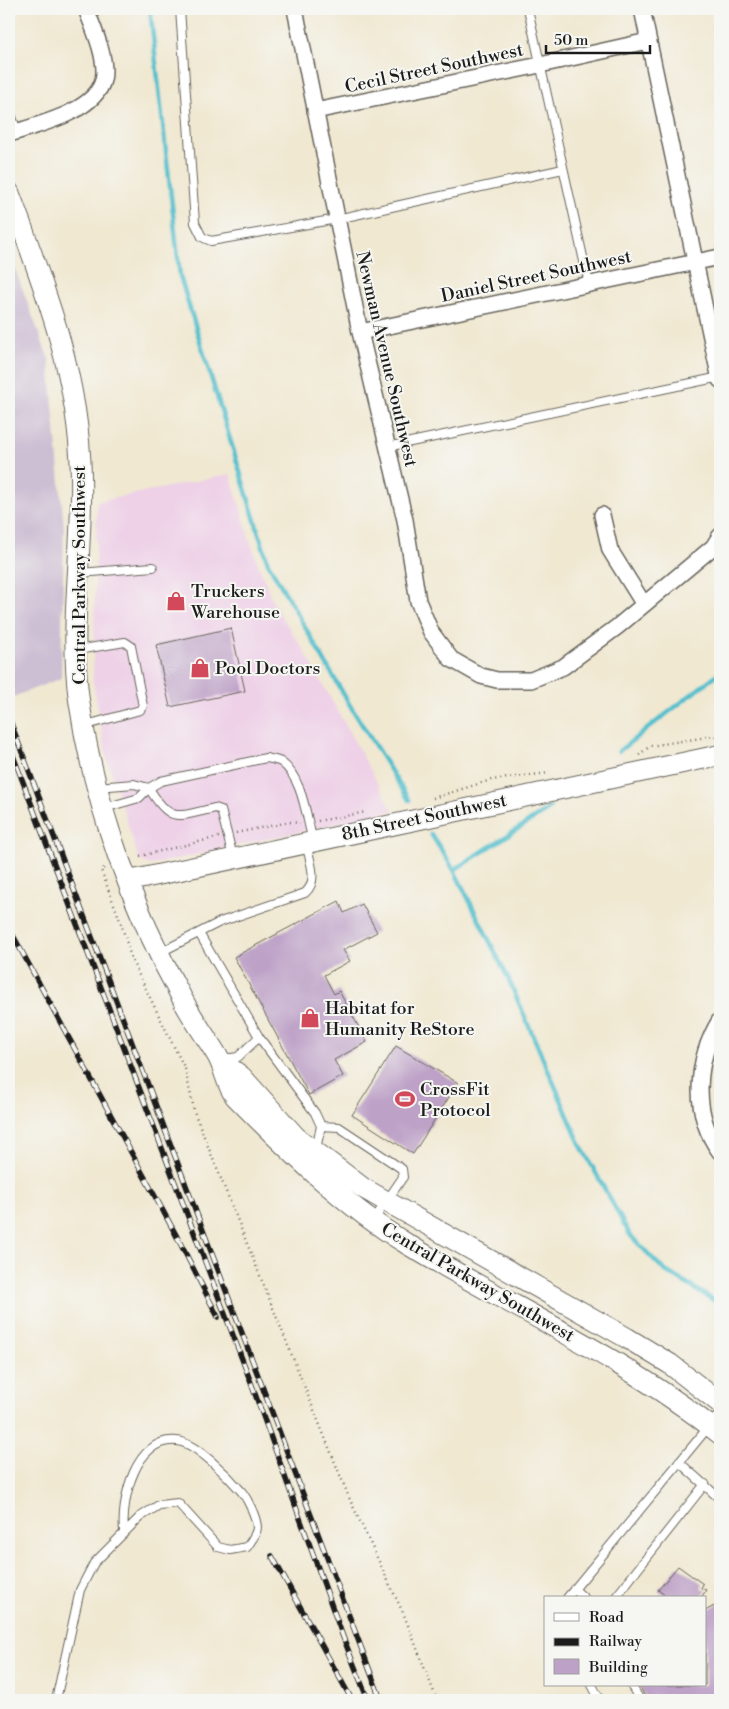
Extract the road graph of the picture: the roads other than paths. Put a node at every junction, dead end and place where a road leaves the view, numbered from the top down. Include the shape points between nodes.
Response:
1 (86, 9) edge
2 (180, 9) edge
3 (295, 9) edge
4 (528, 9) edge
5 (642, 9) edge
6 (648, 41) junction
7 (540, 65) junction
8 (9, 109) edge
9 (315, 111) junction
10 (13, 132) edge
11 (563, 169) junction
12 (9, 192) edge
13 (337, 219) junction
14 (720, 257) edge
15 (694, 262) junction
16 (589, 284) junction
17 (360, 332) junction
18 (720, 378) edge
19 (388, 447) junction
20 (602, 515) dead end
21 (720, 536) edge
22 (153, 567) dead end
23 (78, 573) junction
24 (643, 603) junction
25 (77, 650) junction
26 (84, 726) junction
27 (720, 755) edge
28 (97, 787) junction
29 (150, 788) junction
30 (102, 808) junction
31 (309, 835) junction
32 (233, 858) junction
33 (128, 880) junction
34 (199, 933) junction
35 (159, 953) junction
36 (720, 1020) edge
37 (259, 1037) junction
38 (220, 1060) junction
39 (321, 1126) junction
40 (315, 1152) junction
41 (720, 1152) edge
42 (386, 1202) junction
43 (373, 1221) junction
44 (720, 1403) edge
45 (716, 1424) edge
46 (679, 1462) junction
47 (705, 1484) junction
48 (720, 1500) edge
49 (124, 1531) junction
50 (574, 1589) junction
51 (569, 1596) edge
52 (582, 1596) edge
53 (617, 1596) edge
54 (593, 1686) edge
55 (632, 1686) edge
56 (56, 1700) edge
57 (600, 1700) edge
58 (640, 1700) edge

1 - 10 street via 102,58 103,80 91,99 77,109
2 - 13 lane via 195,223 202,237 217,241
3 - 9 street, Newman Avenue Southwest
4 - 7 lane
5 - 6 street
6 - 7 street, Cecil Street Southwest
6 - 15 street
7 - 9 street, Cecil Street Southwest
7 - 11 lane
8 - 10 lane
9 - 13 street, Newman Avenue Southwest
11 - 13 lane
11 - 16 lane
12 - 23 street, Central Parkway Southwest via 53,310 72,391 81,475
13 - 17 street, Newman Avenue Southwest
14 - 15 street, Daniel Street Southwest
15 - 16 street, Daniel Street Southwest
15 - 18 street
16 - 17 street, Daniel Street Southwest
17 - 19 street, Newman Avenue Southwest
18 - 19 lane
19 - 24 street, Newman Avenue Southwest via 405,520 418,601 431,632 451,659 481,676 497,680 531,680 563,667
20 - 24 street via 610,550
21 - 24 street, Newman Avenue Southwest via 713,547
22 - 23 lane
23 - 25 street, Central Parkway Southwest
25 - 26 street, Central Parkway Southwest
25 - 26 lane via 125,642 130,646 143,706 140,710
26 - 28 street, Central Parkway Southwest
27 - 31 street, 8th Street Southwest via 393,824
28 - 29 lane via 134,784
28 - 30 street, Central Parkway Southwest
29 - 30 lane via 139,798
29 - 31 lane via 161,781 266,758 280,762 292,774
29 - 32 lane via 166,812 177,816 215,808 221,810
30 - 33 street, Central Parkway Southwest
31 - 32 street, 8th Street Southwest
31 - 34 lane via 312,888
32 - 33 street, 8th Street Southwest
33 - 35 street, Central Parkway Southwest
34 - 35 lane
34 - 37 lane
35 - 38 street, Central Parkway Southwest via 184,1002
36 - 41 street via 706,1049 700,1082 703,1115
37 - 38 lane via 238,1057
37 - 39 lane via 315,1113
38 - 40 street, Central Parkway Southwest via 242,1077 296,1137
38 - 43 street, Central Parkway Southwest via 228,1086 235,1096 306,1166
39 - 40 lane
39 - 42 lane via 339,1127 402,1169 403,1177
40 - 42 street, Central Parkway Southwest
42 - 43 lane
42 - 44 street, Central Parkway Southwest via 627,1338 670,1364
43 - 45 street, Central Parkway Southwest
45 - 46 lane
46 - 47 lane
46 - 50 lane
47 - 48 lane
47 - 53 lane
49 - 49 lane via 160,1505 178,1503 218,1547 230,1550 247,1547 257,1528 242,1493 194,1446 177,1441 148,1450 134,1468 122,1513
49 - 56 lane via 94,1563 80,1590
50 - 51 lane
50 - 52 lane
54 - 57 lane
55 - 58 lane

